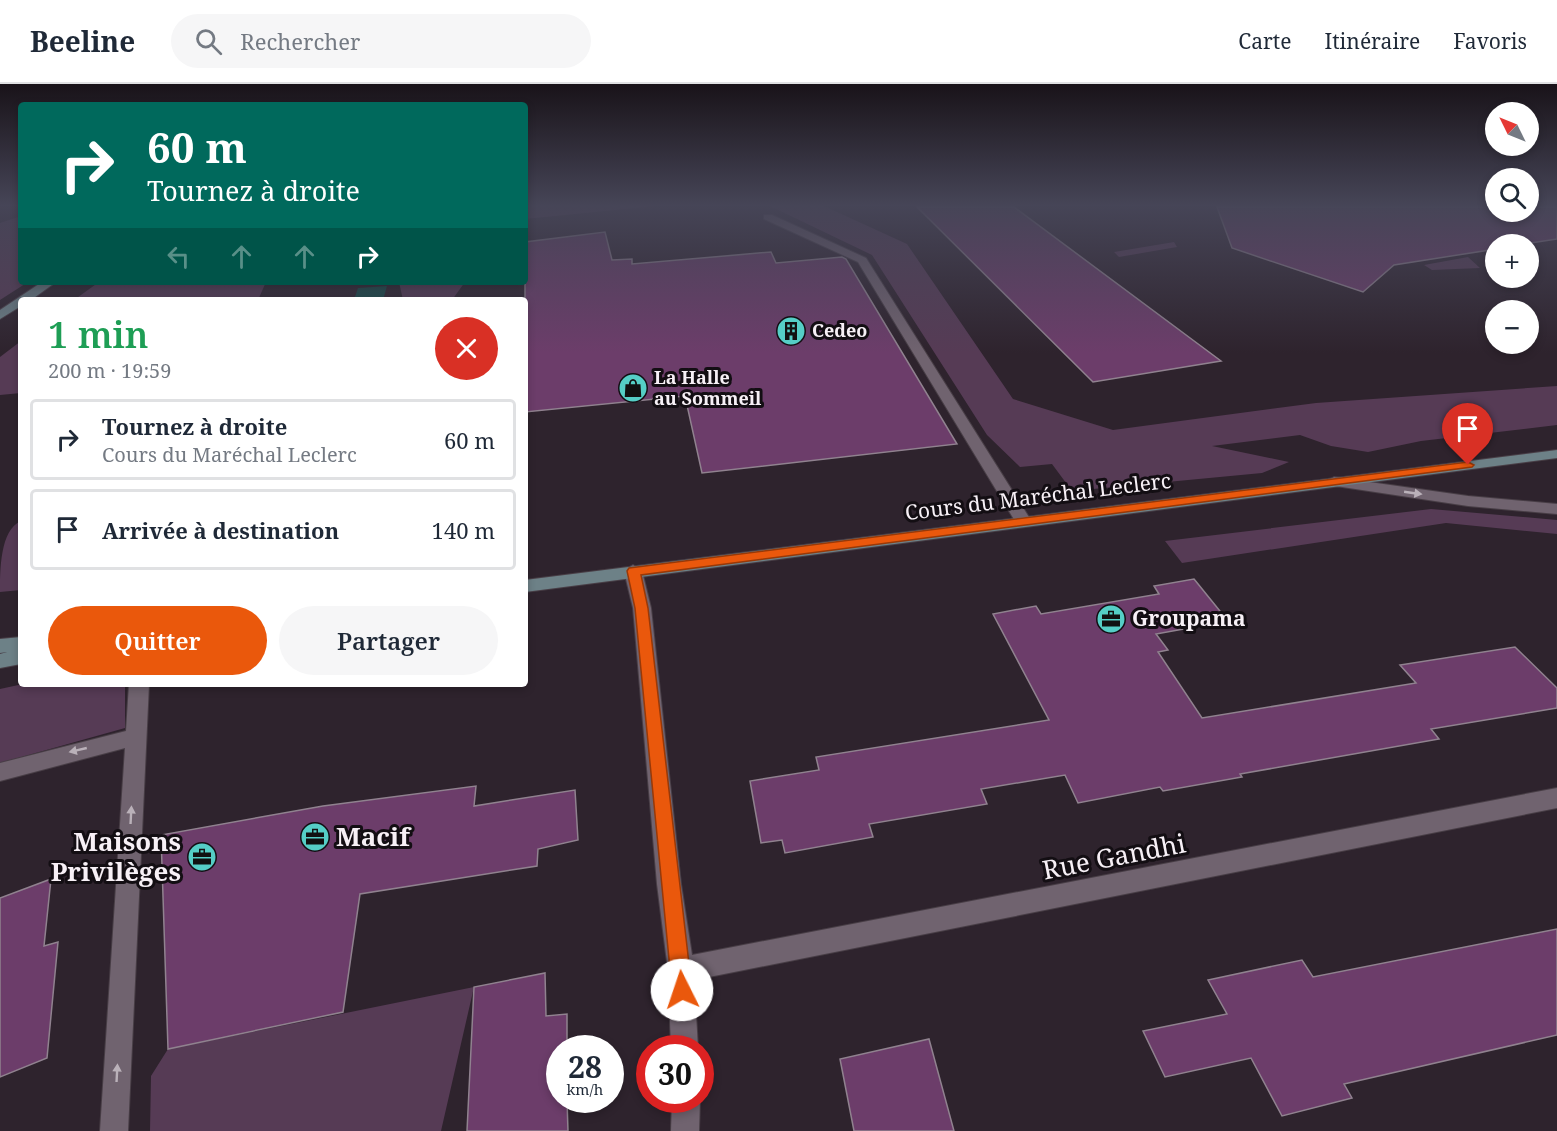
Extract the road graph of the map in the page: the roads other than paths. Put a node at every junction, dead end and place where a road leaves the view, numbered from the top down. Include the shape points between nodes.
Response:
1 (851, 255) edge
2 (46, 285) edge
3 (28, 297) edge
4 (18, 304) edge
5 (0, 315) edge
6 (1557, 454) edge
7 (1334, 482) junction
8 (1557, 509) edge
9 (1024, 522) junction
10 (633, 571) junction
11 (528, 586) edge
12 (18, 644) edge
13 (0, 646) edge
14 (18, 658) edge
15 (0, 661) edge
16 (139, 687) edge
17 (135, 737) junction
18 (0, 772) edge
19 (1557, 798) edge
20 (681, 970) junction
21 (684, 1035) edge
22 (686, 1113) edge
23 (114, 1131) edge
24 (685, 1131) edge

1 - 9 street via 862,260
2 - 3 main road
4 - 5 main road
6 - 7 main road, Cours du Maréchal Leclerc
7 -> 8 street
7 - 9 main road, Cours du Maréchal Leclerc
9 - 10 main road, Cours du Maréchal Leclerc
10 - 11 main road, Cours du Maréchal Leclerc
10 - 20 street via 642,608
12 - 13 main road
14 - 15 main road
16 - 17 street
17 -> 18 street
23 -> 17 street
19 - 20 street, Rue Gandhi
20 - 21 street
22 - 24 street

